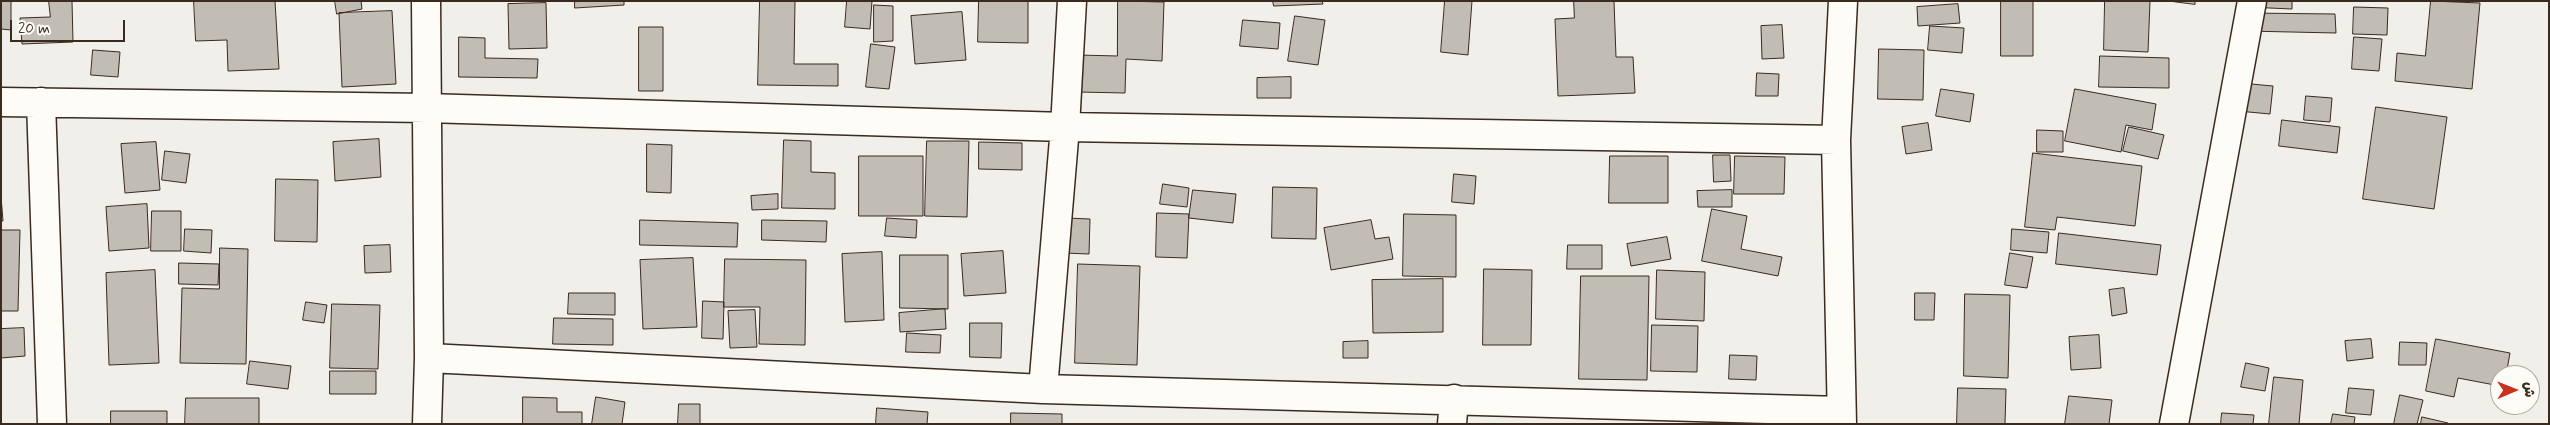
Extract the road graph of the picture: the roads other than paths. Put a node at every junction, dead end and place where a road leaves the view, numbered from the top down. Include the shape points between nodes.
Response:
1 (426, 1) edge
2 (1072, 1) edge
3 (1842, 1) edge
4 (2252, 1) edge
5 (1, 102) edge
6 (41, 102) junction
7 (426, 108) junction
8 (1065, 127) junction
9 (1836, 140) junction
10 (429, 358) junction
11 (1043, 389) junction
12 (1453, 412) edge
13 (1842, 417) edge
14 (52, 424) edge
15 (427, 424) edge
16 (2174, 424) edge

1 - 7 street
2 - 8 street
3 - 9 street
4 - 16 street
5 - 6 street
6 - 7 street
6 - 14 street
7 - 8 street
7 - 10 street
8 - 9 street
8 - 11 street
9 - 13 street
10 - 11 street
10 - 15 street
11 - 12 street
12 - 13 street

